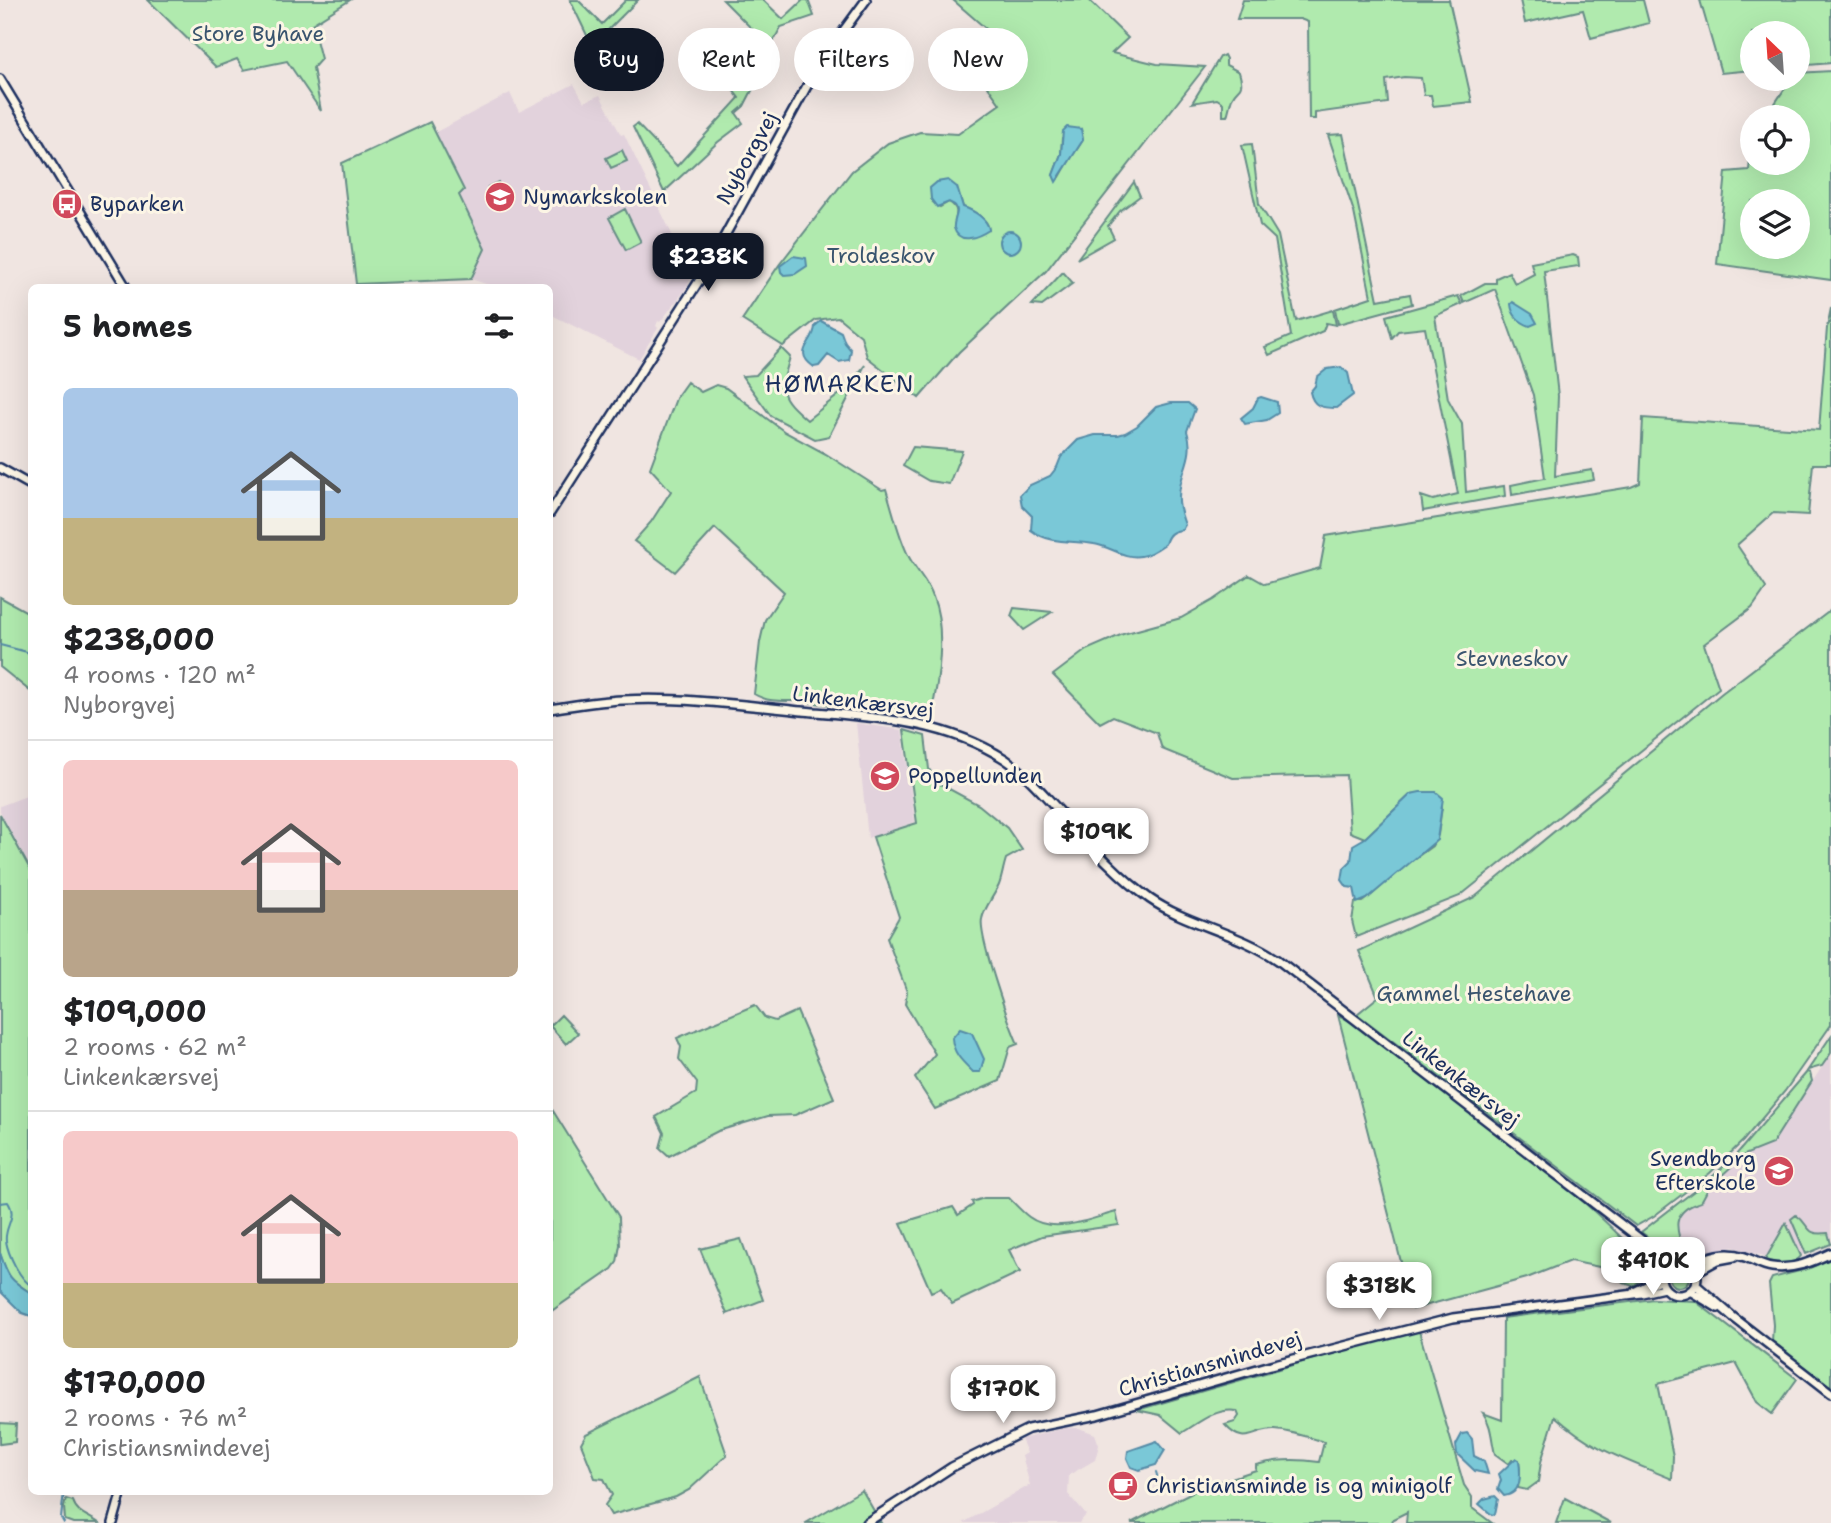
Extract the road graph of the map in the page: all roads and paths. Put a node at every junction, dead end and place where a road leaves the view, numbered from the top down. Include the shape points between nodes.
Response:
1 (866, 0) edge
2 (0, 79) edge
3 (124, 284) edge
4 (0, 468) edge
5 (28, 484) edge
6 (553, 508) edge
7 (553, 709) edge
8 (1831, 1253) edge
9 (1666, 1265) junction
10 (1694, 1268) junction
11 (1661, 1279) junction
12 (1695, 1284) junction
13 (1664, 1288) junction
14 (1690, 1291) junction
15 (1627, 1295) junction
16 (1734, 1317) junction
17 (1831, 1393) edge
18 (121, 1495) edge
19 (113, 1523) edge
20 (866, 1523) edge

1 - 6 street, Nyborgvej via 807,86 706,270
2 - 3 street
4 - 5 street
7 - 9 street, Linkenkærsvej via 623,700 734,704 905,721 977,743 1029,779 1151,900 1278,960 1631,1232
8 - 10 street via 1787,1268 1770,1267 1744,1256
9 - 10 street via 1681,1259
9 - 11 street
10 - 12 street
11 - 13 street
11 - 15 street, Christiansmindevej
12 - 14 street
12 - 16 street
13 - 14 street via 1679,1295
13 - 15 street, Christiansmindevej
14 - 16 street
15 - 20 street, Christiansmindevej via 1442,1321 1097,1415 1028,1429 953,1467
16 - 17 street
18 - 19 street

